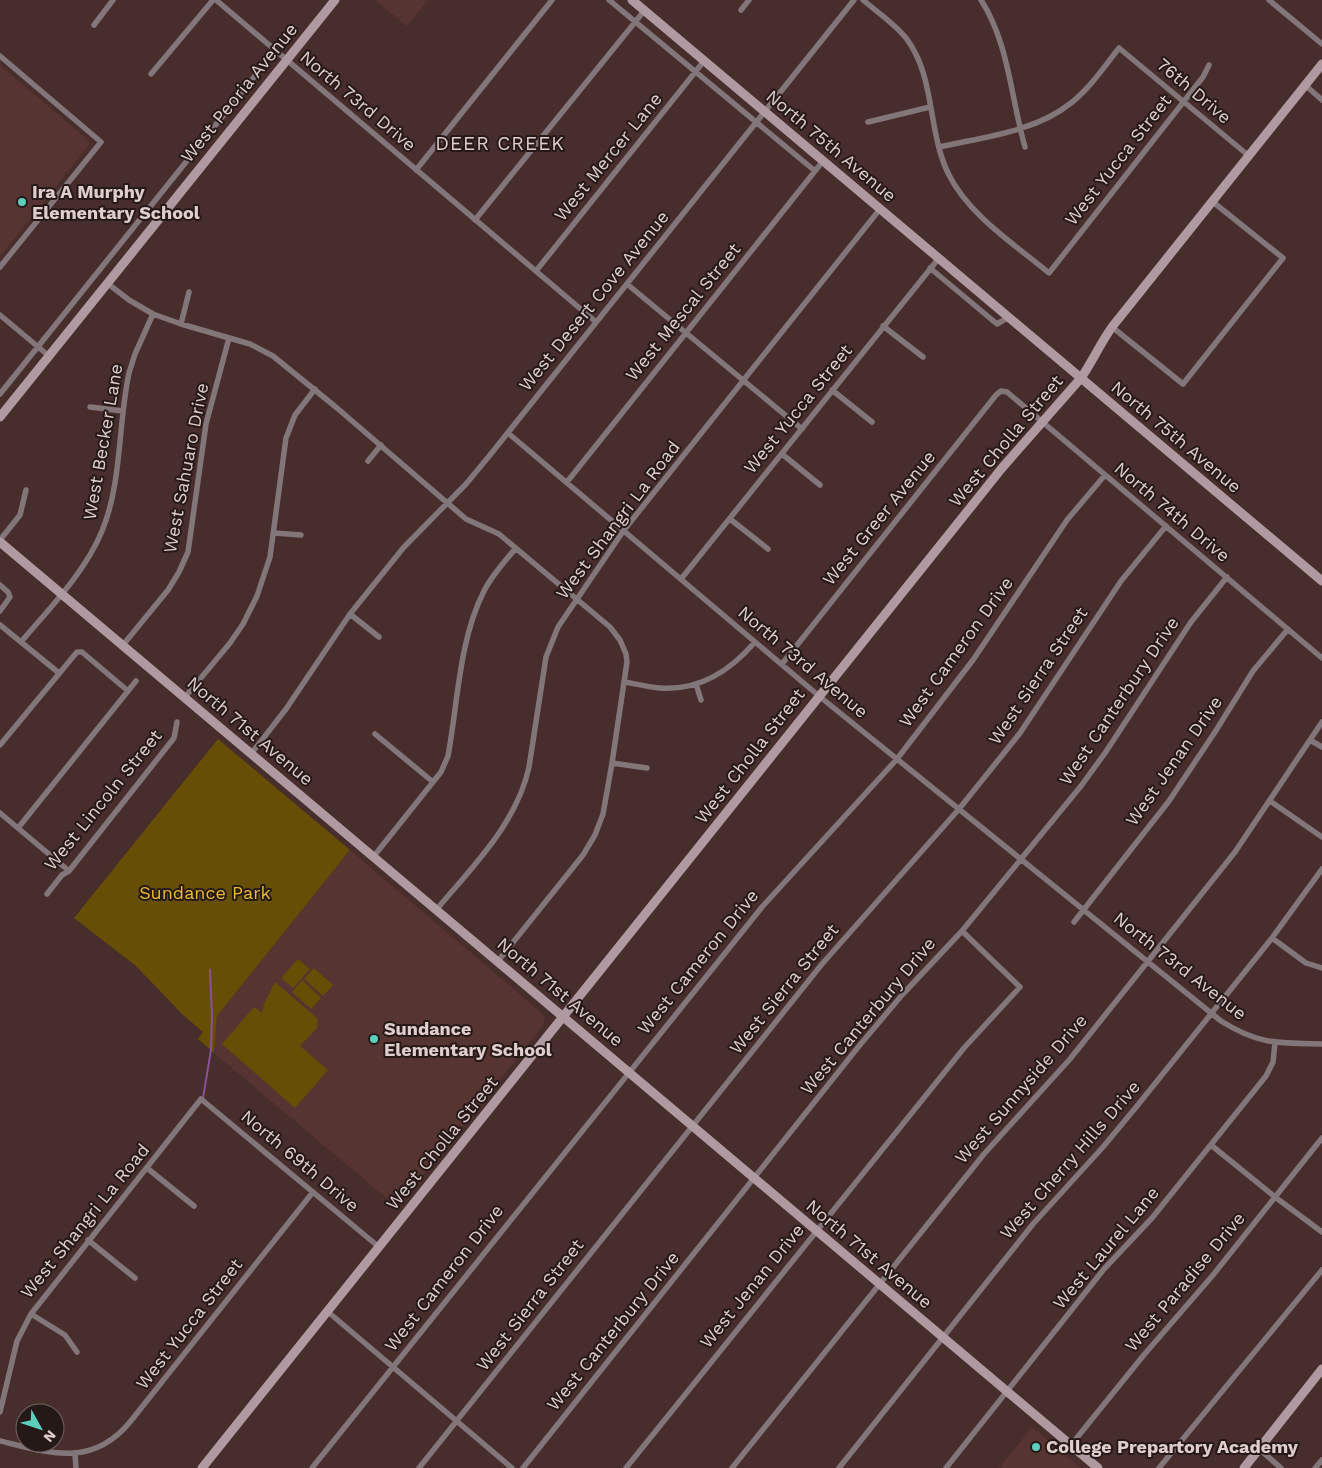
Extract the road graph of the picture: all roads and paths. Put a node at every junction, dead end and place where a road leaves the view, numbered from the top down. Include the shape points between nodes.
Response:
1 (113, 0) edge
2 (214, 0) edge
3 (335, 0) edge
4 (552, 0) edge
5 (609, 0) edge
6 (632, 0) edge
7 (749, 0) edge
8 (854, 0) edge
9 (863, 0) edge
10 (981, 0) edge
11 (1269, 0) edge
12 (741, 10) dead end
13 (644, 11) junction
14 (635, 22) junction
15 (94, 25) dead end
16 (1322, 44) edge
17 (275, 51) junction
18 (0, 56) edge
19 (286, 60) junction
20 (704, 61) junction
21 (1322, 64) edge
22 (1209, 65) dead end
23 (695, 72) junction
24 (151, 74) dead end
25 (1305, 86) junction
26 (1322, 100) edge
27 (1184, 102) junction
28 (930, 107) junction
29 (765, 112) junction
30 (868, 122) dead end
31 (756, 123) junction
32 (1020, 129) junction
33 (939, 148) junction
34 (1025, 148) dead end
35 (1249, 156) junction
36 (823, 161) junction
37 (416, 170) junction
38 (816, 171) junction
39 (1213, 202) junction
40 (880, 209) junction
41 (475, 220) junction
42 (939, 258) junction
43 (0, 267) edge
44 (930, 268) junction
45 (536, 271) junction
46 (108, 283) junction
47 (627, 284) junction
48 (189, 292) dead end
49 (152, 314) junction
50 (0, 315) edge
51 (1009, 317) junction
52 (596, 322) junction
53 (181, 324) junction
54 (884, 326) junction
55 (1112, 327) junction
56 (686, 332) junction
57 (229, 338) junction
58 (38, 347) junction
59 (48, 356) junction
60 (923, 357) dead end
61 (1081, 378) junction
62 (744, 381) junction
63 (315, 390) junction
64 (832, 390) junction
65 (1001, 390) joint
66 (0, 394) edge
67 (90, 407) dead end
68 (123, 411) junction
69 (0, 417) edge
70 (872, 422) dead end
71 (1042, 422) junction
72 (802, 429) junction
73 (508, 433) junction
74 (381, 445) junction
75 (782, 454) junction
76 (368, 461) dead end
77 (1105, 475) junction
78 (567, 482) junction
79 (820, 484) dead end
80 (26, 490) dead end
81 (448, 502) junction
82 (730, 518) junction
83 (1166, 526) junction
84 (624, 530) junction
85 (274, 532) junction
86 (301, 536) dead end
87 (0, 541) edge
88 (516, 548) junction
89 (768, 549) dead end
90 (1320, 575) edge
91 (681, 578) junction
92 (1226, 578) junction
93 (0, 585) edge
94 (61, 594) junction
95 (576, 600) junction
96 (0, 611) edge
97 (350, 614) junction
98 (0, 625) edge
99 (1288, 629) junction
100 (379, 637) dead end
101 (21, 642) junction
102 (755, 642) junction
103 (123, 645) junction
104 (1322, 658) edge
105 (782, 664) junction
106 (59, 672) junction
107 (136, 681) dead end
108 (625, 682) junction
109 (696, 684) junction
110 (128, 691) junction
111 (819, 696) junction
112 (185, 697) junction
113 (701, 700) dead end
114 (177, 722) dead end
115 (1322, 722) edge
116 (374, 734) dead end
117 (1310, 740) junction
118 (0, 745) edge
119 (1322, 747) edge
120 (251, 754) junction
121 (897, 759) junction
122 (612, 763) junction
123 (647, 768) dead end
124 (434, 782) junction
125 (1270, 801) junction
126 (959, 809) junction
127 (0, 813) edge
128 (18, 828) junction
129 (1322, 837) edge
130 (374, 856) junction
131 (1020, 859) junction
132 (69, 870) junction
133 (1322, 870) edge
134 (47, 894) dead end
135 (437, 909) junction
136 (1084, 910) junction
137 (1074, 922) dead end
138 (962, 931) junction
139 (1272, 938) junction
140 (498, 961) junction
141 (1148, 962) junction
142 (1322, 968) edge
143 (1212, 1014) junction
144 (564, 1017) junction
145 (1275, 1043) junction
146 (1322, 1044) edge
147 (628, 1072) junction
148 (201, 1099) joint
149 (692, 1126) junction
150 (1322, 1138) edge
151 (1211, 1145) junction
152 (147, 1168) junction
153 (754, 1178) junction
154 (313, 1192) junction
155 (1275, 1197) junction
156 (194, 1206) dead end
157 (816, 1230) junction
158 (1322, 1232) edge
159 (88, 1240) junction
160 (379, 1247) junction
161 (1322, 1270) edge
162 (135, 1278) dead end
163 (879, 1284) junction
164 (327, 1311) junction
165 (31, 1314) junction
166 (943, 1338) junction
167 (77, 1352) dead end
168 (393, 1367) junction
169 (1322, 1369) edge
170 (1007, 1392) junction
171 (1, 1400) edge
172 (0, 1412) edge
173 (456, 1422) junction
174 (0, 1441) edge
175 (1071, 1445) junction
176 (1259, 1449) junction
177 (75, 1454) junction
178 (1322, 1460) edge
179 (76, 1468) edge
180 (202, 1468) edge
181 (312, 1468) edge
182 (419, 1468) edge
183 (512, 1468) edge
184 (523, 1468) edge
185 (626, 1468) edge
186 (732, 1468) edge
187 (839, 1468) edge
188 (946, 1468) edge
189 (1098, 1468) edge
190 (1159, 1468) edge
191 (1244, 1468) edge
192 (1282, 1468) edge
193 (1316, 1468) edge

1 - 15 street
2 - 17 street, North 73rd Drive
2 - 24 street
3 - 19 street, West Peoria Avenue
4 - 37 street
5 - 14 street, North 75th Avenue
6 - 13 street, North 75th Avenue
7 - 12 street
8 - 29 street, West Desert Cove Avenue
9 - 28 street via 898,28 913,48
10 - 32 street via 1004,55
11 - 16 street
13 - 14 street
13 - 20 street, North 75th Avenue
14 - 23 street, North 75th Avenue
14 - 41 street
17 - 19 street, North 73rd Drive
17 - 58 street, West Peoria Avenue
18 - 43 street via 101,142
19 - 37 street, North 73rd Drive
19 - 46 street, West Peoria Avenue
20 - 23 street, West Mercer Lane
20 - 29 street, North 75th Avenue
21 - 25 street, West Cholla Street
22 - 27 street, West Yucca Street
23 - 31 street, North 75th Avenue
23 - 45 street, West Mercer Lane
25 - 26 street
25 - 35 street, West Cholla Street
27 - 32 street, 76th Drive via 1119,48 1071,103
27 - 33 street, West Yucca Street via 1048,273 970,206 948,174
27 - 35 street, 76th Drive
28 - 30 street
28 - 33 street
29 - 31 street, West Desert Cove Avenue
29 - 36 street, North 75th Avenue
31 - 38 street, North 75th Avenue
31 - 47 street, West Desert Cove Avenue
32 - 33 street
32 - 34 street
35 - 39 street, West Cholla Street
36 - 38 street, West Mescal Street
36 - 40 street, North 75th Avenue
37 - 41 street, North 73rd Drive
38 - 56 street, West Mescal Street
39 - 55 street, West Cholla Street
39 - 55 street via 1283,258 1183,384
40 - 42 street, North 75th Avenue
40 - 62 street, West Shangri La Road
41 - 45 street, North 73rd Drive
42 - 44 street, West Yucca Street
42 - 51 street, North 75th Avenue
44 - 51 street via 997,324
44 - 54 street, West Yucca Street
45 - 52 street, North 73rd Drive
46 - 49 street
46 - 59 street, West Peoria Avenue
47 - 52 street, West Desert Cove Avenue
47 - 56 street
48 - 53 street
49 - 53 street
49 - 68 street, West Becker Lane via 132,364
50 - 58 street
51 - 61 street, North 75th Avenue
52 - 73 street, West Desert Cove Avenue
53 - 57 street
54 - 60 street
54 - 64 street, West Yucca Street
55 - 61 street, West Cholla Street
56 - 62 street
56 - 78 street, West Mescal Street
57 - 63 street via 265,351
57 - 103 street, West Sahuaro Drive via 206,424 188,552 168,590
58 - 59 street
58 - 66 street, West Peoria Avenue
59 - 69 street, West Peoria Avenue
61 - 71 street, West Cholla Street
61 - 90 street, North 75th Avenue
62 - 72 street
62 - 84 street, West Shangri La Road
63 - 74 street
63 - 85 street via 295,416 286,438
64 - 70 street
64 - 72 street, West Yucca Street
65 - 71 street, North 74th Drive
65 - 105 street, West Greer Avenue
67 - 68 street
68 - 94 street, West Becker Lane via 113,496 102,532 84,565
71 - 77 street, North 74th Drive
71 - 111 street, West Cholla Street
72 - 75 street, West Yucca Street
73 - 78 street, North 73rd Avenue
73 - 81 street, West Desert Cove Avenue
74 - 76 street
74 - 81 street
75 - 79 street
75 - 82 street, West Yucca Street
77 - 83 street, North 74th Drive
77 - 121 street, West Cameron Drive via 1068,520 973,660
78 - 84 street, North 73rd Avenue
80 - 87 street via 20,514
81 - 88 street via 466,519 499,534
81 - 97 street, West Desert Cove Avenue via 404,547
82 - 89 street
82 - 91 street, West Yucca Street
83 - 92 street, North 74th Drive
83 - 126 street, West Sierra Street via 1121,581 1020,733
84 - 91 street, North 73rd Avenue
84 - 95 street, West Shangri La Road
85 - 86 street
85 - 112 street via 262,583 248,615 230,643
87 - 94 street, North 71st Avenue
88 - 95 street
88 - 124 street via 490,582 474,614 466,641 448,756
91 - 102 street, North 73rd Avenue
92 - 99 street, North 74th Drive
92 - 131 street, West Canterbury Drive via 1191,622 1106,753
93 - 96 street via 10,597
94 - 101 street, West Becker Lane
94 - 103 street, North 71st Avenue
95 - 108 street via 610,627 620,640 626,654
95 - 135 street, West Shangri La Road via 549,647 529,767 517,803 502,829
97 - 100 street
97 - 120 street, West Desert Cove Avenue via 286,709
98 - 101 street
99 - 104 street, North 74th Drive
99 - 136 street, West Jenan Drive via 1253,671 1169,801
101 - 106 street
102 - 105 street, North 73rd Avenue
102 - 109 street via 729,668
103 - 112 street, North 71st Avenue
105 - 111 street, North 73rd Avenue
106 - 110 street via 77,652 82,652
106 - 118 street
107 - 110 street
108 - 109 street via 660,688
108 - 122 street
109 - 113 street
110 - 128 street
111 - 121 street, North 73rd Avenue
111 - 144 street, West Cholla Street
112 - 120 street, North 71st Avenue
114 - 132 street, West Lincoln Street via 174,738
115 - 117 street, West Sunnyside Drive
116 - 124 street
117 - 119 street
117 - 125 street, West Sunnyside Drive
120 - 130 street, North 71st Avenue
121 - 126 street, North 73rd Avenue
121 - 147 street, West Cameron Drive via 762,907
122 - 123 street
122 - 140 street via 603,814 595,835 583,855
124 - 130 street
125 - 129 street
125 - 141 street, West Sunnyside Drive via 1235,852
126 - 131 street, North 73rd Avenue
126 - 149 street, West Sierra Street via 822,964
127 - 128 street
128 - 132 street
130 - 135 street, North 71st Avenue
131 - 136 street, North 73rd Avenue
131 - 138 street, West Canterbury Drive
132 - 134 street, West Lincoln Street
133 - 139 street, West Cherry Hills Drive
135 - 140 street, North 71st Avenue
136 - 137 street
136 - 141 street, North 73rd Avenue
138 - 153 street, West Canterbury Drive via 859,1046
138 - 157 street, West Jenan Drive via 1020,987 964,1048
139 - 142 street via 1300,960
139 - 143 street, West Cherry Hills Drive
140 - 144 street, North 71st Avenue
141 - 143 street, North 73rd Avenue
141 - 163 street, West Sunnyside Drive via 1070,1059 984,1154
143 - 145 street, North 73rd Avenue via 1244,1034
143 - 166 street, West Cherry Hills Drive via 1103,1147 1033,1224
144 - 147 street, North 71st Avenue
144 - 160 street, West Cholla Street
145 - 146 street, North 73rd Avenue
145 - 151 street, West Laurel Lane via 1272,1068
147 - 149 street, North 71st Avenue
147 - 168 street, West Cameron Drive
148 - 152 street, West Shangri La Road
148 - 154 street, North 69th Drive
149 - 153 street, North 71st Avenue
149 - 173 street, West Sierra Street
150 - 155 street, West Paradise Drive
151 - 155 street
151 - 170 street, West Laurel Lane via 1152,1218 1104,1269
152 - 156 street
152 - 159 street, West Shangri La Road
153 - 157 street, North 71st Avenue
153 - 184 street, West Canterbury Drive
154 - 160 street, North 69th Drive
154 - 177 street, West Yucca Street via 124,1430 104,1445
155 - 158 street
155 - 175 street, West Paradise Drive
157 - 163 street, North 71st Avenue
157 - 185 street, West Jenan Drive
159 - 162 street
159 - 165 street, West Shangri La Road
160 - 164 street, West Cholla Street
161 - 190 street
163 - 166 street, North 71st Avenue
163 - 186 street, West Sunnyside Drive
164 - 168 street
164 - 180 street, West Cholla Street
165 - 167 street via 65,1335
165 - 171 street, West Shangri La Road via 17,1341
166 - 170 street, North 71st Avenue
166 - 187 street, West Cherry Hills Drive
168 - 173 street
168 - 181 street, West Cameron Drive
169 - 176 street
170 - 175 street, North 71st Avenue
170 - 188 street, West Laurel Lane
171 - 172 street, West Shangri La Road
173 - 182 street, West Sierra Street
173 - 183 street
174 - 177 street, West Yucca Street via 48,1452
175 - 189 street, North 71st Avenue
176 - 191 street
176 - 192 street
177 - 179 street
178 - 193 street

